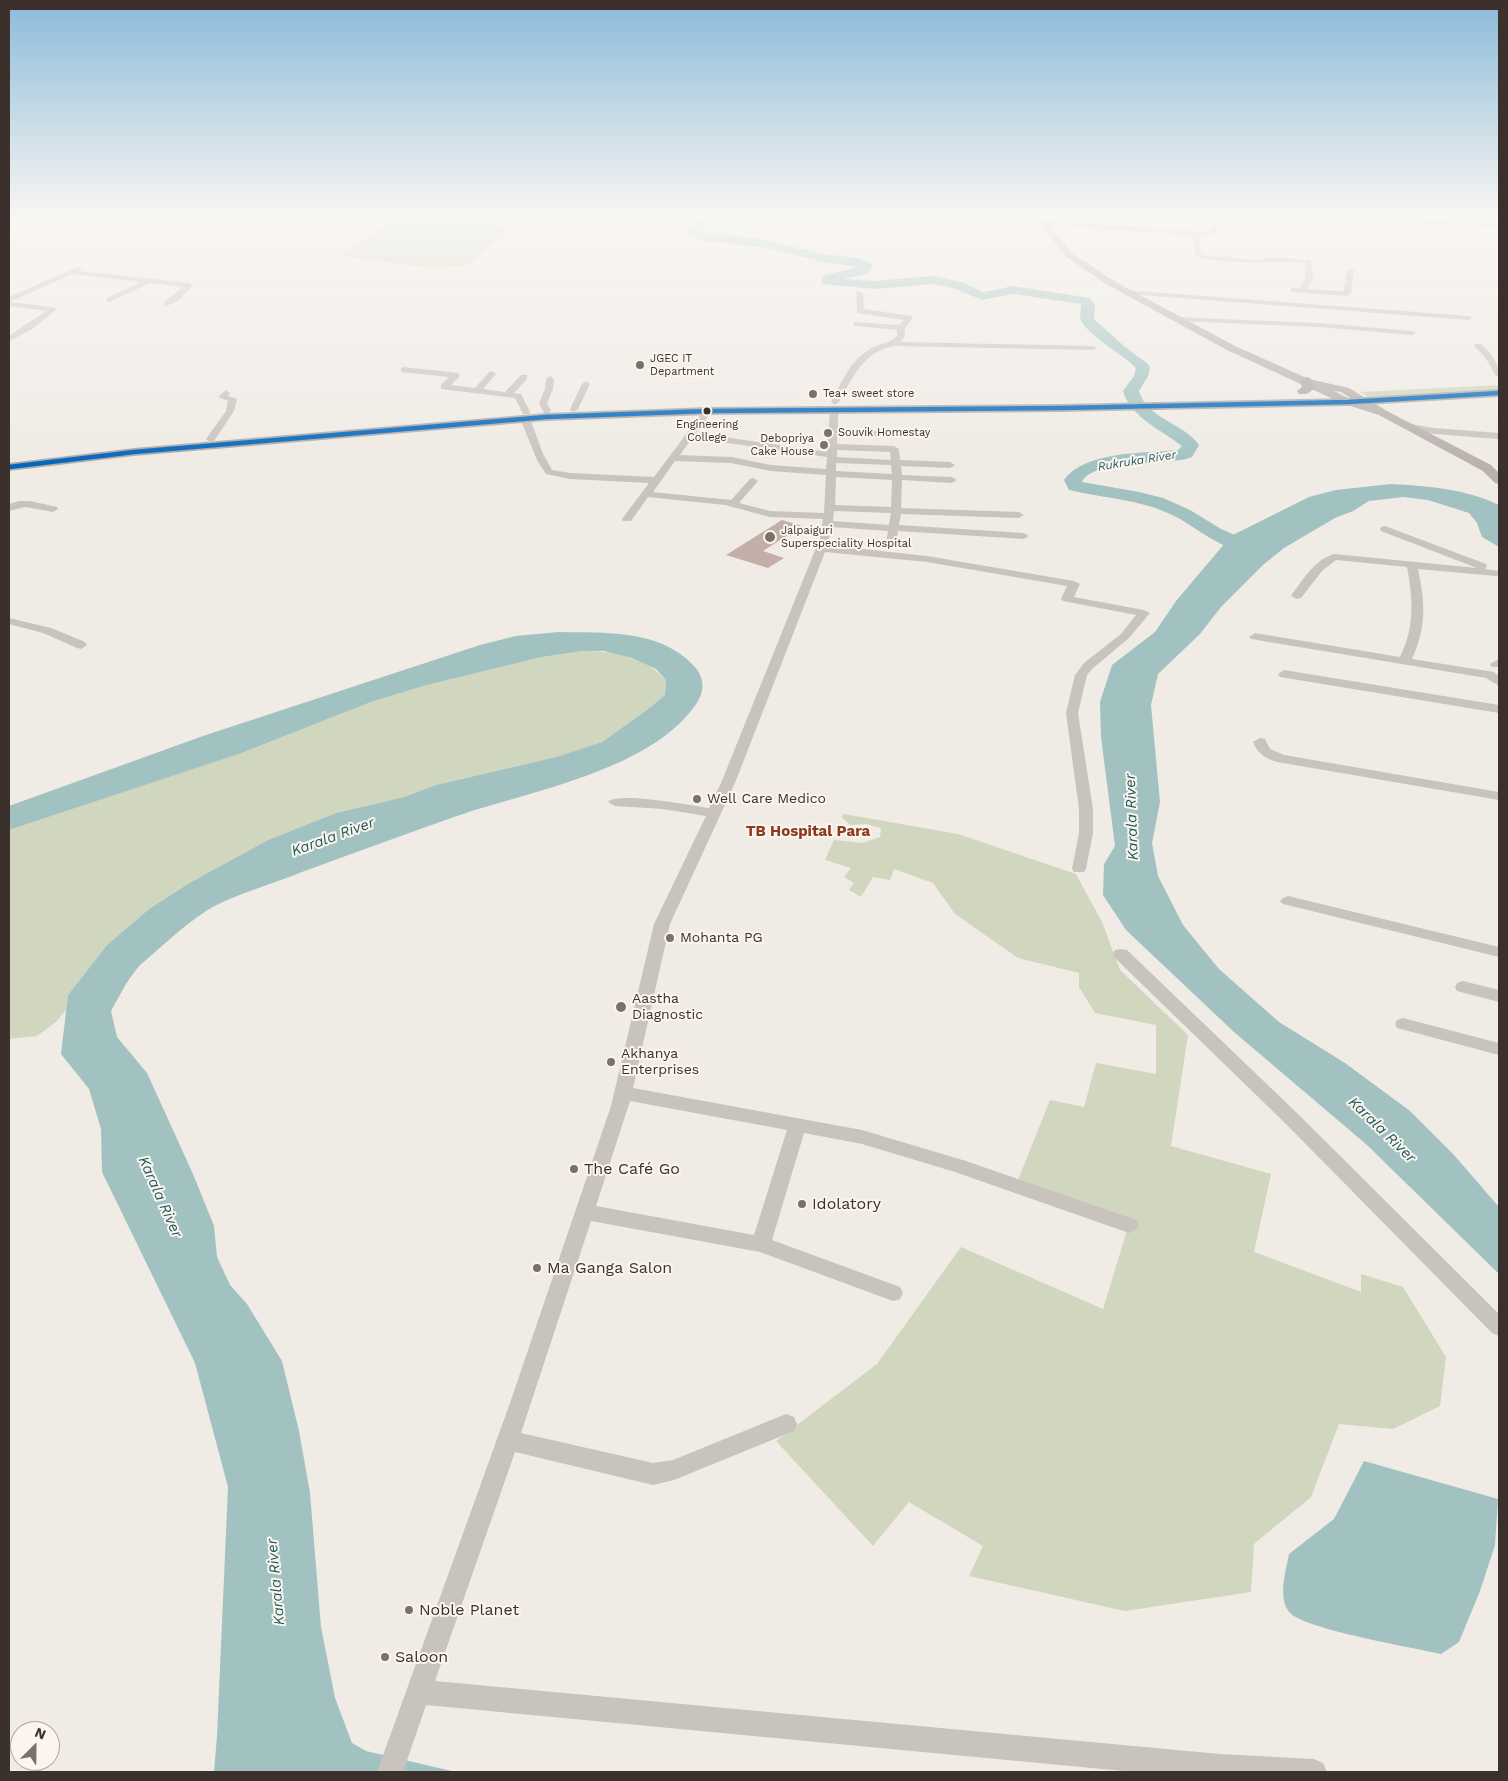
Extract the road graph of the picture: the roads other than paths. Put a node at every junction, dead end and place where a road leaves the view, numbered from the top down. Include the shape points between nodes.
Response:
1 (172, 300) edge
2 (861, 300) edge
3 (1142, 300) edge
4 (1226, 300) edge
5 (1296, 300) edge
6 (9, 304) edge
7 (166, 304) dead end
8 (1298, 306) junction
9 (1469, 318) dead end
10 (1177, 319) junction
11 (857, 324) dead end
12 (901, 328) junction
13 (1412, 333) dead end
14 (9, 339) edge
15 (894, 344) junction
16 (1478, 346) dead end
17 (1092, 348) dead end
18 (404, 370) dead end
19 (492, 374) dead end
20 (1499, 374) edge
21 (524, 377) dead end
22 (550, 379) dead end
23 (586, 384) dead end
24 (1499, 384) edge
25 (1304, 386) junction
26 (477, 391) junction
27 (226, 392) dead end
28 (1499, 393) edge
29 (507, 395) junction
30 (1346, 396) junction
31 (1410, 399) junction
32 (1499, 399) edge
33 (1366, 401) junction
34 (1088, 402) junction
35 (835, 406) junction
36 (574, 409) junction
37 (650, 410) junction
38 (547, 411) junction
39 (708, 411) junction
40 (1383, 413) junction
41 (526, 416) junction
42 (494, 420) junction
43 (893, 434) dead end
44 (1431, 434) junction
45 (689, 435) junction
46 (1499, 436) edge
47 (211, 439) junction
48 (9, 457) edge
49 (832, 457) junction
50 (673, 458) junction
51 (897, 464) junction
52 (950, 465) dead end
53 (9, 466) edge
54 (1487, 468) junction
55 (1499, 474) edge
56 (898, 478) junction
57 (656, 480) junction
58 (952, 480) dead end
59 (1499, 480) edge
60 (753, 481) dead end
61 (646, 494) junction
62 (733, 504) junction
63 (9, 508) edge
64 (53, 509) dead end
65 (897, 510) junction
66 (1019, 515) dead end
67 (829, 516) junction
68 (626, 519) dead end
69 (894, 528) junction
70 (1385, 528) dead end
71 (1024, 536) dead end
72 (890, 544) dead end
73 (821, 548) junction
74 (1412, 564) junction
75 (1498, 574) edge
76 (1298, 596) dead end
77 (9, 621) edge
78 (1255, 637) dead end
79 (81, 644) dead end
80 (1404, 662) junction
81 (1284, 674) dead end
82 (1499, 682) edge
83 (1499, 710) edge
84 (1260, 742) dead end
85 (1499, 796) edge
86 (615, 802) dead end
87 (714, 813) junction
88 (1079, 869) dead end
89 (1288, 901) dead end
90 (1499, 952) edge
91 (1121, 954) dead end
92 (1463, 987) dead end
93 (1499, 996) edge
94 (1403, 1024) dead end
95 (1499, 1049) edge
96 (623, 1093) junction
97 (798, 1124) junction
98 (585, 1212) junction
99 (1130, 1225) dead end
100 (761, 1244) junction
101 (893, 1293) dead end
102 (1499, 1327) edge
103 (786, 1424) dead end
104 (508, 1440) junction
105 (420, 1692) junction
106 (390, 1772) edge
107 (1314, 1772) edge

1 - 7 street
2 - 12 street via 860,311 909,318
3 - 10 main road
4 - 8 street
5 - 8 street
6 - 14 street via 53,309
8 - 9 street
10 - 13 street
10 - 25 main road
11 - 12 street
12 - 15 street via 901,336
15 - 17 street
15 - 35 street via 881,345 862,357
16 - 20 street
18 - 26 street via 456,375 444,387
19 - 26 street
21 - 29 street
22 - 38 street via 543,403
23 - 36 street
24 - 30 highway
25 - 30 main road
25 - 30 highway
25 - 34 highway via 1156,394
26 - 29 street
27 - 47 street via 222,397 233,399 230,410
28 - 31 highway
29 - 41 street via 518,396
30 - 33 highway
30 - 34 highway via 1173,406
30 - 40 main road
31 - 33 highway
31 - 40 highway via 1384,405
32 - 40 highway
33 - 40 main road
34 - 35 highway
35 - 37 highway via 779,403
35 - 39 highway
35 - 49 street
36 - 37 highway
36 - 38 highway
37 - 39 highway
37 - 41 highway via 594,420
37 - 42 highway
38 - 41 highway
39 - 45 street
40 - 44 main road
41 - 42 highway
41 - 47 highway
41 - 57 street via 541,462 549,472
42 - 53 highway
43 - 49 street
44 - 46 street
44 - 54 main road
45 - 49 street
45 - 50 street
47 - 48 highway
49 - 50 street via 771,468 732,460
49 - 51 street
49 - 51 street via 894,449
49 - 56 street
49 - 67 street
50 - 57 street
51 - 52 street
51 - 56 street
54 - 55 street
54 - 59 main road
56 - 58 street
56 - 65 street
57 - 61 street
60 - 62 street
61 - 62 street
61 - 68 street
62 - 67 street via 770,514
63 - 64 street via 24,504
65 - 66 street
65 - 67 street
65 - 69 street
67 - 69 street
67 - 73 street
69 - 71 street
69 - 72 street
70 - 75 street
73 - 87 street
73 - 88 street via 927,559 1074,584 1067,599 1144,613 1125,636 1081,675 1072,712 1086,809 1086,833
74 - 75 street
74 - 76 street via 1331,558
74 - 80 street via 1419,614 1417,632
77 - 79 street via 47,630
78 - 80 street
80 - 82 street via 1490,675
81 - 83 street
84 - 85 street via 1266,753 1282,759
86 - 87 street
87 - 96 street via 662,924
89 - 90 street
91 - 102 street via 1291,1118
92 - 93 street
94 - 95 street
96 - 97 street
96 - 98 street
97 - 99 street via 919,1154
97 - 100 street
98 - 100 street
98 - 104 street
100 - 101 street
103 - 104 street via 674,1470 653,1474
104 - 105 street
105 - 106 street
105 - 107 street via 1161,1762

